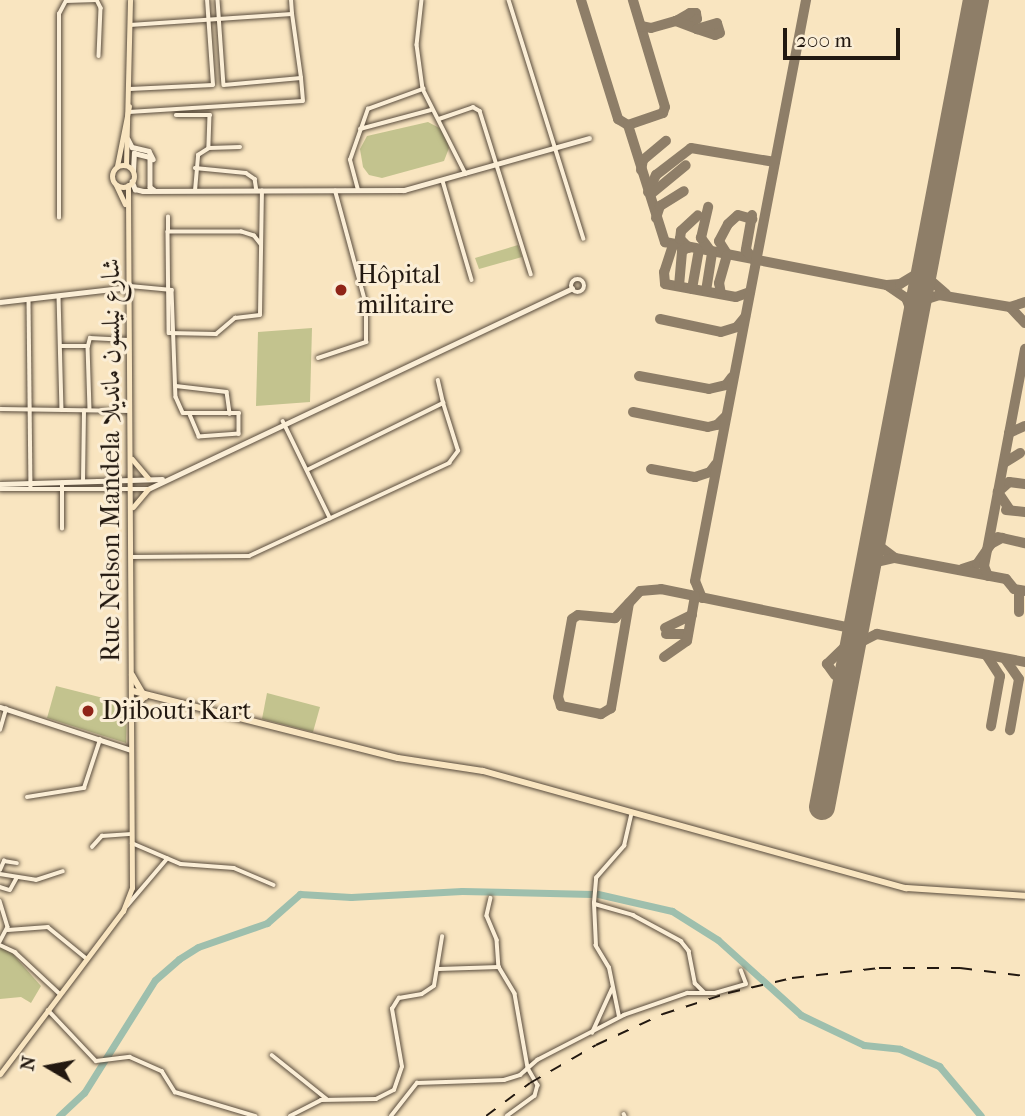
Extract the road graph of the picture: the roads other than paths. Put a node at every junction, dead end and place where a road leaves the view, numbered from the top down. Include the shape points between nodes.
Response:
1 (130, 0) edge
2 (207, 0) edge
3 (218, 0) edge
4 (290, 0) edge
5 (422, 0) edge
6 (509, 0) edge
7 (292, 14) junction
8 (219, 20) junction
9 (208, 21) junction
10 (130, 25) junction
11 (99, 56) dead end
12 (301, 78) junction
13 (213, 85) junction
14 (224, 85) junction
15 (130, 89) junction
16 (424, 89) junction
17 (129, 110) junction
18 (431, 110) junction
19 (176, 115) dead end
20 (439, 120) junction
21 (360, 129) junction
22 (127, 136) junction
23 (589, 138) dead end
24 (557, 146) junction
25 (240, 147) dead end
26 (209, 148) junction
27 (499, 164) junction
28 (126, 165) junction
29 (117, 166) junction
30 (195, 168) junction
31 (133, 172) junction
32 (466, 174) junction
33 (443, 181) junction
34 (116, 185) junction
35 (129, 186) junction
36 (135, 189) joint
37 (358, 190) junction
38 (155, 191) junction
39 (195, 191) junction
40 (260, 191) junction
41 (335, 191) junction
42 (168, 217) dead end
43 (59, 218) dead end
44 (128, 224) junction
45 (168, 232) junction
46 (584, 239) dead end
47 (261, 245) junction
48 (531, 274) dead end
49 (472, 280) dead end
50 (573, 282) junction
51 (130, 286) junction
52 (167, 287) junction
53 (572, 289) junction
54 (557, 293) junction
55 (60, 296) junction
56 (29, 300) junction
57 (0, 302) edge
58 (176, 333) junction
59 (130, 340) junction
60 (61, 346) junction
61 (88, 346) junction
62 (318, 358) dead end
63 (438, 381) dead end
64 (176, 386) junction
65 (443, 403) junction
66 (0, 409) edge
67 (30, 409) junction
68 (62, 410) junction
69 (90, 410) junction
70 (84, 411) junction
71 (130, 411) junction
72 (230, 414) junction
73 (190, 416) junction
74 (283, 421) junction
75 (131, 457) junction
76 (307, 470) junction
77 (148, 478) junction
78 (163, 479) junction
79 (131, 481) junction
80 (83, 482) junction
81 (62, 485) junction
82 (0, 486) edge
83 (31, 486) junction
84 (148, 489) junction
85 (131, 490) junction
86 (132, 510) junction
87 (330, 518) junction
88 (62, 528) dead end
89 (132, 557) junction
90 (132, 675) junction
91 (133, 691) junction
92 (149, 697) junction
93 (132, 702) junction
94 (0, 707) edge
95 (6, 709) junction
96 (132, 710) junction
97 (0, 730) edge
98 (100, 740) junction
99 (132, 750) junction
100 (27, 797) dead end
101 (631, 815) junction
102 (132, 834) junction
103 (132, 843) junction
104 (92, 847) dead end
105 (168, 859) junction
106 (17, 863) dead end
107 (63, 871) dead end
108 (0, 872) edge
109 (16, 878) junction
110 (274, 885) dead end
111 (0, 887) edge
112 (1025, 896) edge
113 (491, 898) dead end
114 (0, 901) edge
115 (594, 903) junction
116 (123, 911) junction
117 (8, 930) junction
118 (442, 937) dead end
119 (0, 943) edge
120 (86, 958) junction
121 (499, 967) junction
122 (439, 969) junction
123 (741, 971) dead end
124 (612, 987) junction
125 (705, 993) junction
126 (60, 994) junction
127 (48, 1010) junction
128 (619, 1017) junction
129 (592, 1033) junction
130 (272, 1055) dead end
131 (3, 1066) edge
132 (528, 1068) junction
133 (0, 1074) edge
134 (327, 1099) junction
135 (255, 1116) edge
136 (290, 1116) edge
137 (391, 1116) edge
138 (507, 1116) edge

1 - 10 main road
2 - 9 street
3 - 8 street
4 - 7 street
5 - 16 street via 417,44
6 - 24 street
7 - 8 street
7 - 12 street
8 - 9 street
8 - 14 street
9 - 10 street
9 - 13 street
10 - 15 main road
11 - 43 street via 101,8 97,0 66,1 60,14
12 - 14 street
12 - 17 street via 303,102
13 - 14 street
13 - 15 street
15 - 17 main road
16 - 18 street
16 - 21 street via 372,104
17 - 22 main road
17 - 29 main road
18 - 20 street
18 - 21 street
19 - 26 street via 210,115
20 - 27 street via 474,107 480,111
20 - 32 street
21 - 37 street via 350,160
22 - 28 main road
22 - 38 street via 132,147 151,152
23 - 24 street
24 - 27 street
24 - 46 street
25 - 26 street
26 - 30 street via 198,155
27 - 32 street
27 - 48 street
28 - 29 main road
28 - 31 main road
29 - 34 main road via 111,176
30 - 39 street
30 - 40 street via 246,173
31 - 35 main road
31 - 38 street via 134,153 150,157 150,187
32 - 33 street
33 - 37 street via 404,190
33 - 49 street
34 - 35 main road
34 - 44 main road, Rue Nelson Mandela شارع نيلسون مانديلا
35 - 36 main road
35 - 44 main road, Rue Nelson Mandela شارع نيلسون مانديلا
36 - 38 street
37 - 41 street
38 - 39 street
39 - 40 street
40 - 41 street
40 - 47 street
41 - 62 street via 366,305 366,342
42 - 45 street
44 - 51 main road, Rue Nelson Mandela شارع نيلسون مانديلا
45 - 47 street via 242,232
45 - 52 street
47 - 58 street via 260,316 235,318 216,334
50 - 53 street
50 - 53 street via 581,280 584,287 579,292
50 - 54 street
51 - 52 street
51 - 55 street
51 - 59 main road, Rue Nelson Mandela شارع نيلسون مانديلا
52 - 58 street via 176,299
52 - 58 street via 167,330
53 - 54 street
54 - 74 street
55 - 56 street
55 - 60 street
56 - 57 street
56 - 67 street
58 - 64 street
59 - 61 street via 90,338
59 - 71 main road, Rue Nelson Mandela شارع نيلسون مانديلا
60 - 61 street
60 - 68 street
61 - 69 street
63 - 65 street
64 - 72 street via 228,392
64 - 73 street via 178,405
65 - 76 street
65 - 87 street via 458,451 454,461
66 - 67 street
67 - 68 street
67 - 83 street
68 - 70 street
69 - 70 street
69 - 71 street
70 - 80 street
71 - 75 main road, Rue Nelson Mandela شارع نيلسون مانديلا
72 - 73 street
72 - 73 street via 239,414 239,433 199,437
74 - 76 street
74 - 78 street
75 - 77 main road
75 - 79 main road, Rue Nelson Mandela شارع نيلسون مانديلا
76 - 87 street
77 - 78 street
77 - 79 street
78 - 84 street
79 - 80 street
79 - 85 main road, Rue Nelson Mandela شارع نيلسون مانديلا
80 - 81 street
81 - 83 street
81 - 85 street
81 - 88 street
82 - 83 street
84 - 85 street
84 - 86 main road
85 - 86 main road, Rue Nelson Mandela شارع نيلسون مانديلا
86 - 89 main road, Rue Nelson Mandela شارع نيلسون مانديلا
87 - 89 street via 249,556
89 - 90 main road, Rue Nelson Mandela شارع نيلسون مانديلا
90 - 91 main road, Rue Nelson Mandela شارع نيلسون مانديلا
90 - 92 highway
91 - 92 highway
91 - 93 main road, Rue Nelson Mandela شارع نيلسون مانديلا
92 - 93 highway
92 - 96 highway
92 - 101 highway via 398,758 484,771
93 - 96 main road, Rue Nelson Mandela شارع نيلسون مانديلا
94 - 95 street
95 - 97 street
95 - 98 street
96 - 99 main road, Rue Nelson Mandela شارع نيلسون مانديلا
98 - 99 street
98 - 100 street via 84,788
99 - 102 main road, Rue Nelson Mandela شارع نيلسون مانديلا
101 - 112 highway via 906,888
101 - 115 street via 624,846 596,878
102 - 103 main road, Rue Nelson Mandela شارع نيلسون مانديلا
102 - 104 street via 102,835
103 - 105 street
103 - 116 main road, Rue Nelson Mandela شارع نيلسون مانديلا via 132,888
105 - 110 street via 234,868
105 - 116 street
106 - 108 street via 4,861
107 - 109 street via 36,880
108 - 109 street
109 - 111 street via 10,890
113 - 121 street via 487,916 497,940
114 - 117 street
115 - 124 street via 596,946 610,968
115 - 125 street via 634,915 681,941 689,951 695,983
116 - 120 main road, Rue Nelson Mandela شارع نيلسون مانديلا
117 - 119 street
117 - 120 street via 48,927
118 - 122 street
119 - 126 street
120 - 126 main road, Rue Nelson Mandela شارع نيلسون مانديلا
121 - 122 street
121 - 132 street via 515,994
122 - 134 street via 429,990 399,998 393,1009 402,1067 394,1090 376,1099
123 - 125 street via 746,985
124 - 128 street
124 - 129 street
125 - 128 street via 673,996
126 - 127 main road, Rue Nelson Mandela شارع نيلسون مانديلا
127 - 131 main road, Rue Nelson Mandela شارع نيلسون مانديلا
127 - 135 street via 96,1061 130,1057 162,1071 175,1093
128 - 129 street
129 - 132 street
130 - 134 street
131 - 133 main road, Rue Nelson Mandela شارع نيلسون مانديلا
132 - 137 street via 504,1080 417,1083
132 - 138 street via 538,1085 535,1096
134 - 136 street

